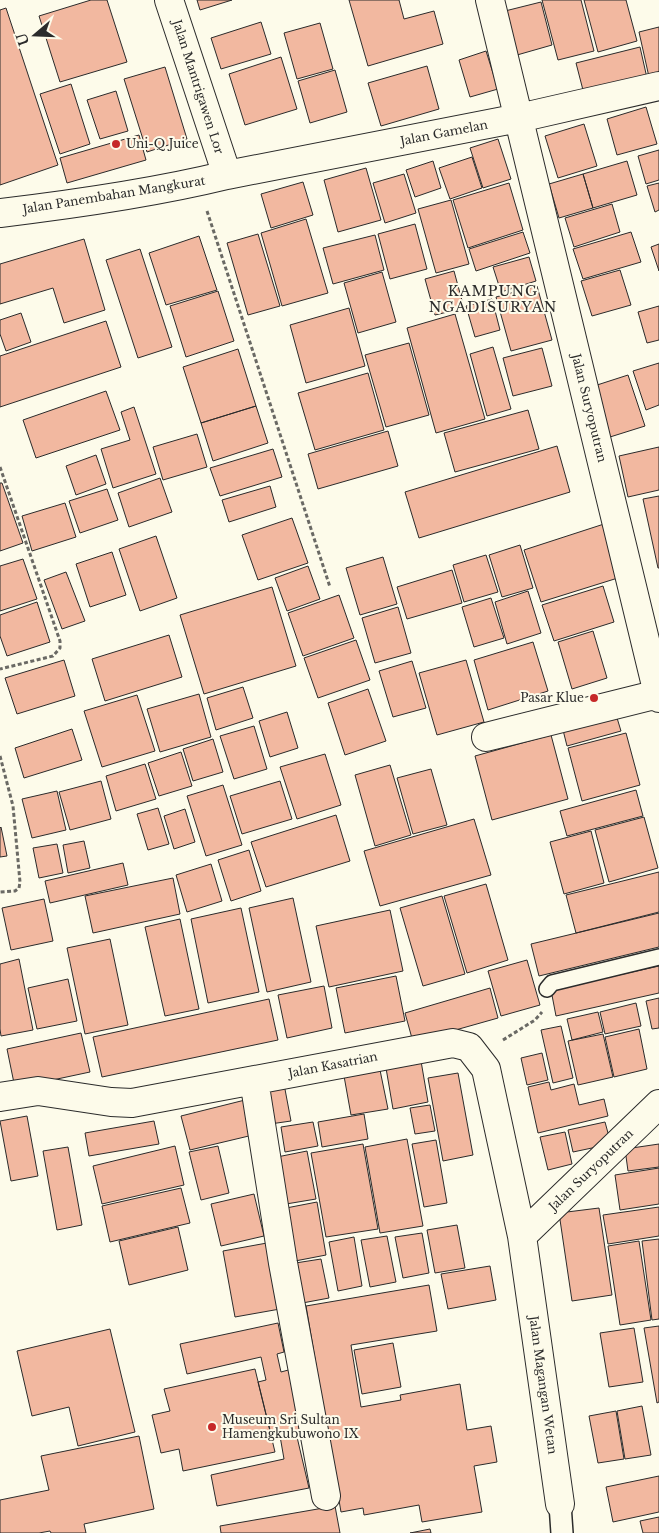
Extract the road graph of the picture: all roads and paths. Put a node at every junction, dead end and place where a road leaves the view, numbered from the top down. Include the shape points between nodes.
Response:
1 (169, 0) edge
2 (490, 0) edge
3 (659, 86) edge
4 (519, 118) junction
5 (227, 175) junction
6 (198, 182) junction
7 (0, 213) edge
8 (0, 467) edge
9 (330, 587) dead end
10 (0, 669) edge
11 (659, 696) edge
12 (486, 737) dead end
13 (0, 756) edge
14 (0, 892) edge
15 (659, 957) edge
16 (547, 989) joint
17 (475, 1053) junction
18 (254, 1080) junction
19 (0, 1097) edge
20 (659, 1104) edge
21 (522, 1236) junction
22 (326, 1496) dead end
23 (560, 1504) joint
24 (562, 1533) edge

1 - 5 street, Jalan Mantrigawen Lor
2 - 4 street, Jalan Suryoputran
3 - 4 street, Jalan Gamelan
4 - 5 street, Jalan Gamelan
4 - 11 street, Jalan Suryoputran
5 - 6 street, Jalan Panembahan Mangkurat
6 - 7 street, Jalan Panembahan Mangkurat
6 - 9 path
8 - 10 path via 60,648 53,656
11 - 12 street
13 - 14 path via 13,806 20,882 15,891
15 - 16 lane via 552,982
16 - 17 path via 545,1007 535,1020
17 - 18 street, Jalan Kasatrian via 470,1047 453,1043
17 - 21 street via 486,1068
18 - 19 street, Jalan Kasatrian via 132,1103 38,1092
18 - 22 street via 283,1263
20 - 21 street, Jalan Suryoputran
21 - 23 street, Jalan Magangan Wetan
23 - 24 street, Jalan Magangan Wetan

